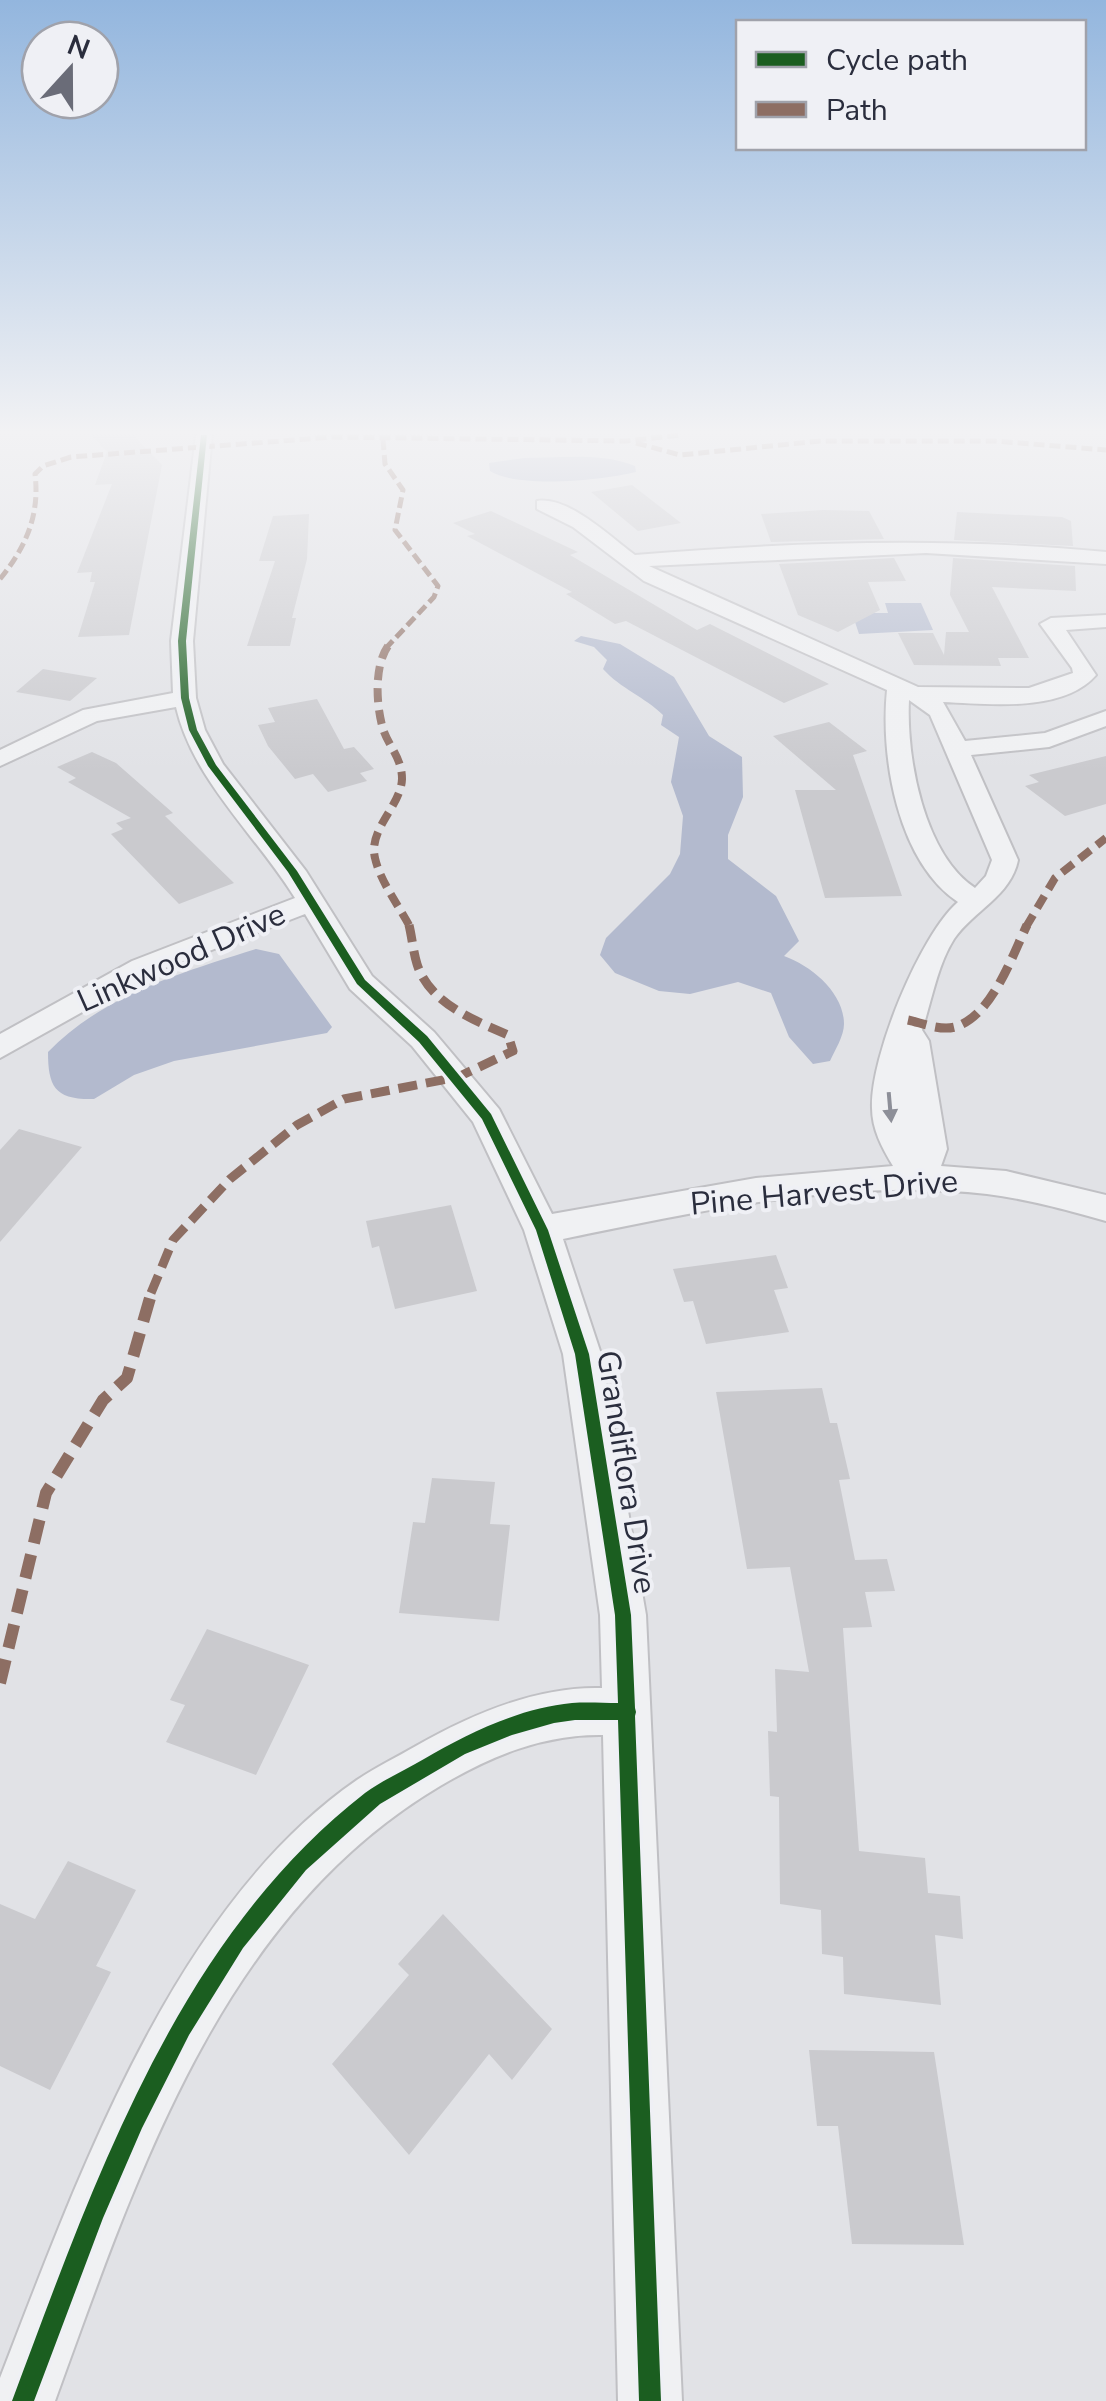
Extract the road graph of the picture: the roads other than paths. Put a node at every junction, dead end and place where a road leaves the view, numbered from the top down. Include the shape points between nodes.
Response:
1 (192, 547) edge
2 (609, 547) edge
3 (829, 547) edge
4 (964, 547) edge
5 (1106, 558) edge
6 (627, 562) junction
7 (1106, 621) edge
8 (907, 691) junction
9 (185, 698) junction
10 (1106, 718) edge
11 (954, 749) junction
12 (0, 758) edge
13 (312, 900) junction
14 (976, 901) junction
15 (0, 1048) edge
16 (919, 1180) junction
17 (1106, 1208) edge
18 (542, 1230) junction
19 (628, 1712) junction
20 (23, 2401) edge
21 (650, 2401) edge

1 - 9 street, Grandiflora Drive via 182,641
2 - 6 street
3 - 6 street
4 - 5 street
6 - 8 street
7 - 8 street via 1051,624 1083,668 1079,681 1032,694
8 - 11 street via 940,712
8 - 14 street via 896,706 910,798 940,872
9 - 12 street via 92,716
9 - 13 street, Grandiflora Drive via 212,766
10 - 11 street via 1049,740
11 - 14 street via 1006,860
13 - 15 street, Linkwood Drive via 142,967
13 - 18 street, Grandiflora Drive via 361,982 424,1039 487,1117
14 - 16 street via 952,923 927,964 890,1071 894,1146
16 - 17 street, Pine Harvest Drive via 999,1183
16 - 18 street, Pine Harvest Drive via 725,1195
18 - 19 street, Grandiflora Drive via 582,1354 623,1615
19 - 20 street via 567,1712 497,1730 434,1759 365,1802 296,1870 238,1937 182,2028 135,2125
19 - 21 street, Grandiflora Drive

